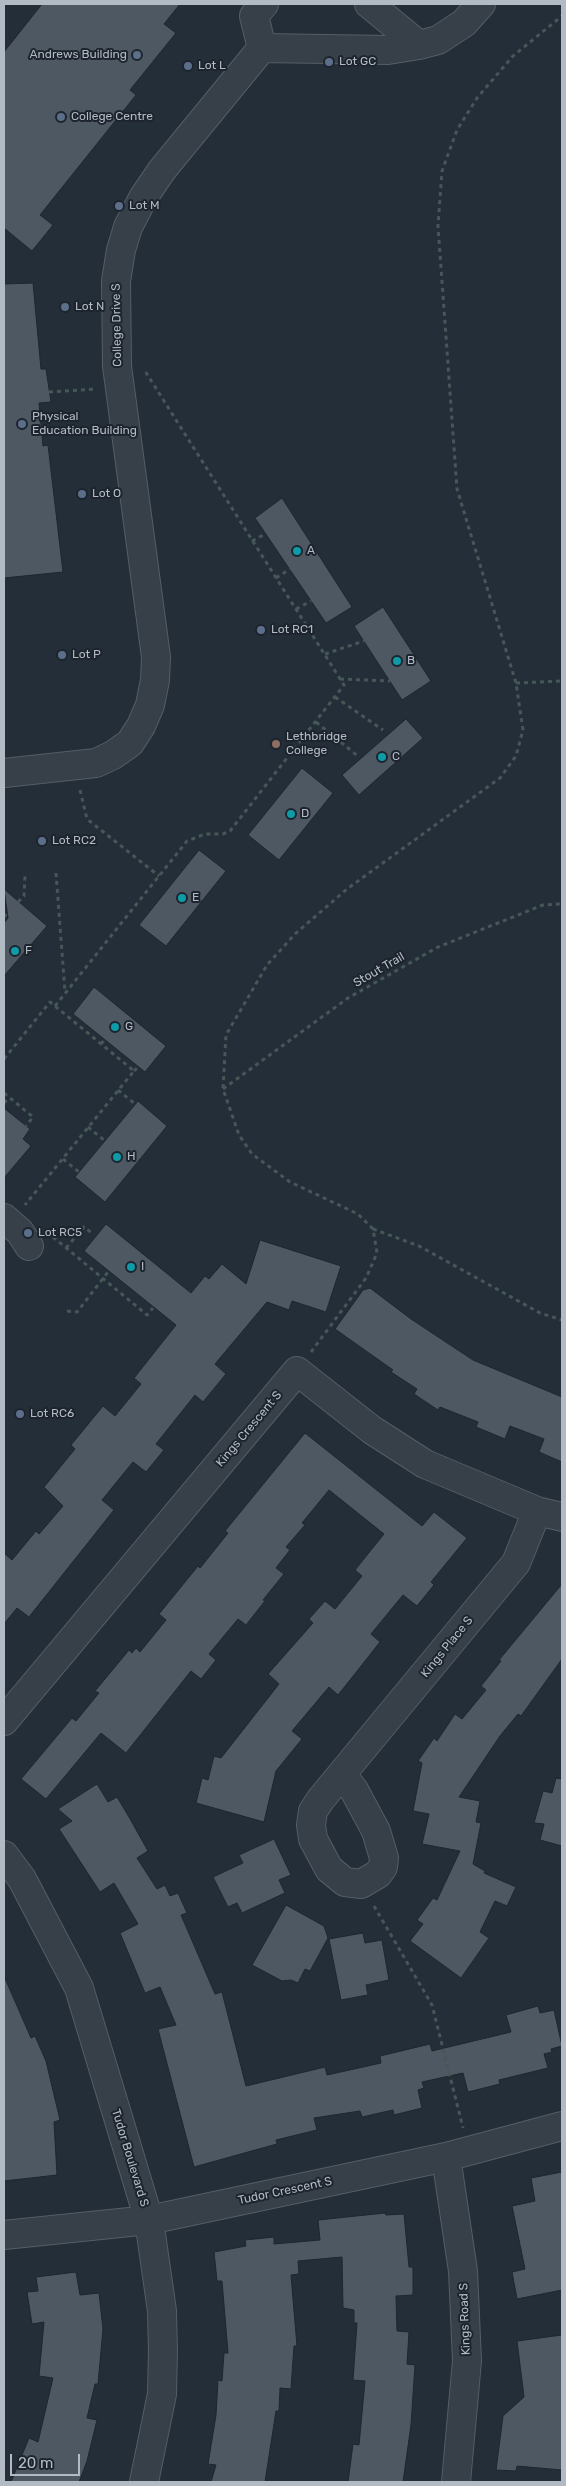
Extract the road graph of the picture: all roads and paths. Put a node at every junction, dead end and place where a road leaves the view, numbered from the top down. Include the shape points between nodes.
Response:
1 (264, 4) edge
2 (369, 4) edge
3 (481, 4) edge
4 (562, 16) edge
5 (418, 45) junction
6 (262, 48) junction
7 (222, 494) dead end
8 (265, 534) dead end
9 (252, 541) junction
10 (290, 569) dead end
11 (276, 578) junction
12 (311, 601) dead end
13 (296, 609) junction
14 (364, 641) dead end
15 (324, 654) junction
16 (340, 679) junction
17 (390, 681) dead end
18 (562, 681) edge
19 (516, 683) junction
20 (335, 697) junction
21 (316, 722) junction
22 (382, 730) dead end
23 (359, 757) dead end
24 (75, 766) junction
25 (4, 773) edge
26 (56, 873) dead end
27 (25, 876) dead end
28 (160, 876) junction
29 (18, 902) dead end
30 (562, 904) edge
31 (7, 913) dead end
32 (4, 918) edge
33 (65, 994) junction
34 (55, 1006) junction
35 (72, 1014) dead end
36 (69, 1018) junction
37 (104, 1040) dead end
38 (101, 1044) junction
39 (4, 1059) edge
40 (138, 1067) dead end
41 (134, 1071) junction
42 (223, 1089) junction
43 (118, 1090) junction
44 (4, 1093) edge
45 (9, 1097) junction
46 (4, 1103) edge
47 (135, 1104) dead end
48 (26, 1126) dead end
49 (88, 1128) junction
50 (105, 1141) dead end
51 (63, 1159) junction
52 (79, 1172) dead end
53 (14, 1212) edge
54 (373, 1229) junction
55 (93, 1234) dead end
56 (39, 1240) joint
57 (66, 1248) junction
58 (108, 1272) dead end
59 (103, 1278) junction
60 (153, 1308) dead end
61 (68, 1311) dead end
62 (562, 1320) edge
63 (297, 1371) junction
64 (550, 1514) edge
65 (4, 1722) edge
66 (342, 1774) junction
67 (4, 1855) edge
68 (361, 1884) junction
69 (562, 2126) edge
70 (457, 2154) junction
71 (149, 2220) junction
72 (4, 2235) edge
73 (144, 2482) edge
74 (456, 2482) edge

1 - 6 street via 254,16
2 - 5 street
3 - 5 street via 464,23 438,40
4 - 19 path via 513,56 477,98 457,130 442,172 438,226 457,489
5 - 6 street via 388,50
6 - 24 street, College Drive S via 162,170 128,227 121,250 116,281 117,366 156,658 155,680 150,705 130,743 96,763
7 - 9 path
8 - 9 path
9 - 11 path
10 - 11 path
11 - 13 path
12 - 13 path
13 - 15 path
14 - 15 path
15 - 16 path
16 - 17 path
16 - 20 path via 344,685
18 - 19 path
19 - 42 path via 524,730 516,756 500,778 347,889 290,940 268,965 226,1035
20 - 21 path
20 - 22 path
21 - 23 path
21 - 28 path via 230,831 205,834 188,841
24 - 25 street, College Drive S
24 - 28 path via 87,819
26 - 33 path
27 - 29 path via 24,896
28 - 33 path
30 - 42 path, Stout Trail via 543,905 438,947 348,998
31 - 32 path
33 - 34 path
34 - 36 path
34 - 39 path via 50,1002
35 - 36 path
36 - 38 path
37 - 38 path
38 - 41 path
40 - 41 path
41 - 43 path
42 - 54 path via 239,1135 252,1154 290,1182 358,1214
43 - 47 path
43 - 49 path
44 - 45 path
45 - 46 path
45 - 48 path via 33,1117
49 - 50 path
49 - 51 path
51 - 52 path
51 - 53 path
53 - 56 street via 20,1232
54 - 62 path via 419,1246 540,1313
54 - 63 path via 377,1252 366,1278
55 - 57 path via 84,1226
56 - 57 path
57 - 59 path
58 - 59 path
59 - 60 path via 147,1315
59 - 61 path via 77,1312
63 - 64 street via 372,1430 424,1464
63 - 65 street, Kings Crescent S
64 - 66 street, Kings Place S via 516,1563
66 - 68 street via 376,1831 384,1858 378,1874
66 - 68 street, Kings Place S via 313,1811 312,1832 329,1869 345,1882
67 - 71 street, Tudor Boulevard S via 22,1879 79,1988
68 - 70 path via 432,2005
69 - 70 street, Tudor Crescent S
70 - 71 street, Tudor Crescent S
70 - 74 street, Kings Road S via 467,2361
71 - 72 street, Tudor Crescent S
71 - 73 street, Tudor Boulevard S via 162,2311 163,2351 162,2394

